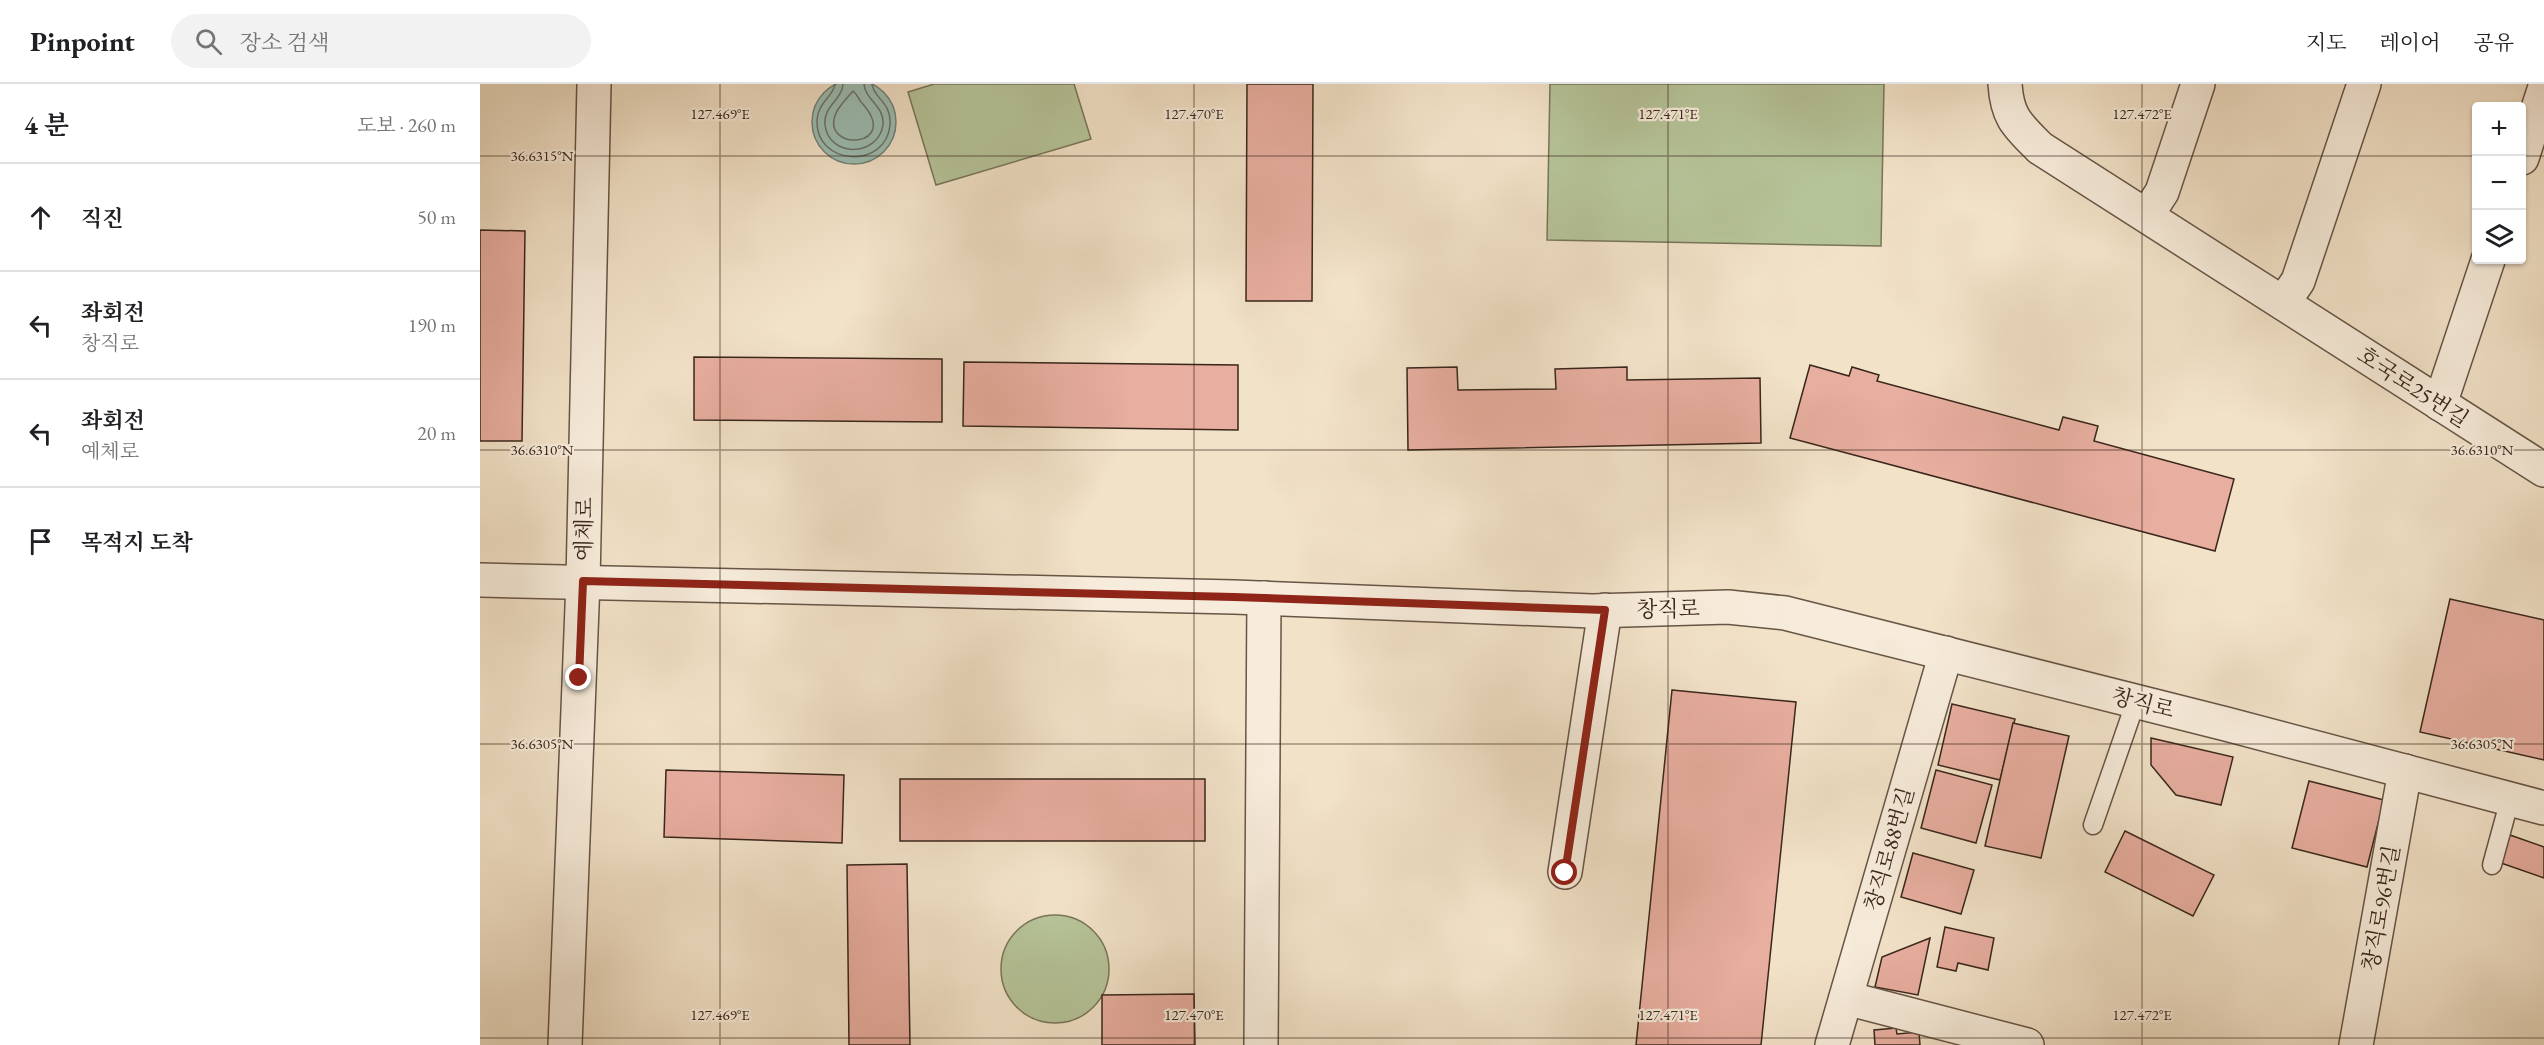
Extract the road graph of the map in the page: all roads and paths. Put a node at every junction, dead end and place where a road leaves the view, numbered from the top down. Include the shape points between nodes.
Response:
1 (594, 84) edge
2 (2198, 84) edge
3 (2364, 84) edge
4 (2006, 85) edge
5 (2544, 90) edge
6 (2523, 156) edge
7 (2146, 215) junction
8 (2487, 264) edge
9 (2283, 303) junction
10 (2440, 404) junction
11 (2544, 470) edge
12 (480, 580) edge
13 (583, 581) junction
14 (1264, 598) junction
15 (1605, 610) junction
16 (1946, 653) junction
17 (2136, 701) junction
18 (2405, 771) junction
19 (2510, 799) junction
20 (2544, 808) edge
21 (2093, 825) dead end
22 (2492, 865) dead end
23 (1565, 873) dead end
24 (1846, 998) junction
25 (566, 1045) edge
26 (1261, 1045) edge
27 (1832, 1045) edge
28 (2027, 1045) edge
29 (2356, 1045) edge

1 - 13 street, 예체로
2 - 7 street via 2162,192
3 - 9 street via 2298,281
4 - 7 street, 호국로25번길 via 2008,111 2040,148
5 - 6 street
7 - 9 street, 호국로25번길
8 - 10 street
9 - 10 street, 호국로25번길
10 - 11 street, 호국로25번길
12 - 13 street, 창직로
13 - 14 street, 창직로
13 - 25 street, 예체로
14 - 15 street, 창직로
14 - 26 street
15 - 16 street, 창직로 via 1728,607 1785,613
15 - 23 street
16 - 17 street, 창직로
16 - 24 street, 창직로88번길
17 - 18 street, 창직로
17 - 21 lane
18 - 19 street, 창직로
18 - 29 street, 창직로96번길
19 - 20 street, 창직로
19 - 22 lane
24 - 27 street, 창직로88번길
24 - 28 street

